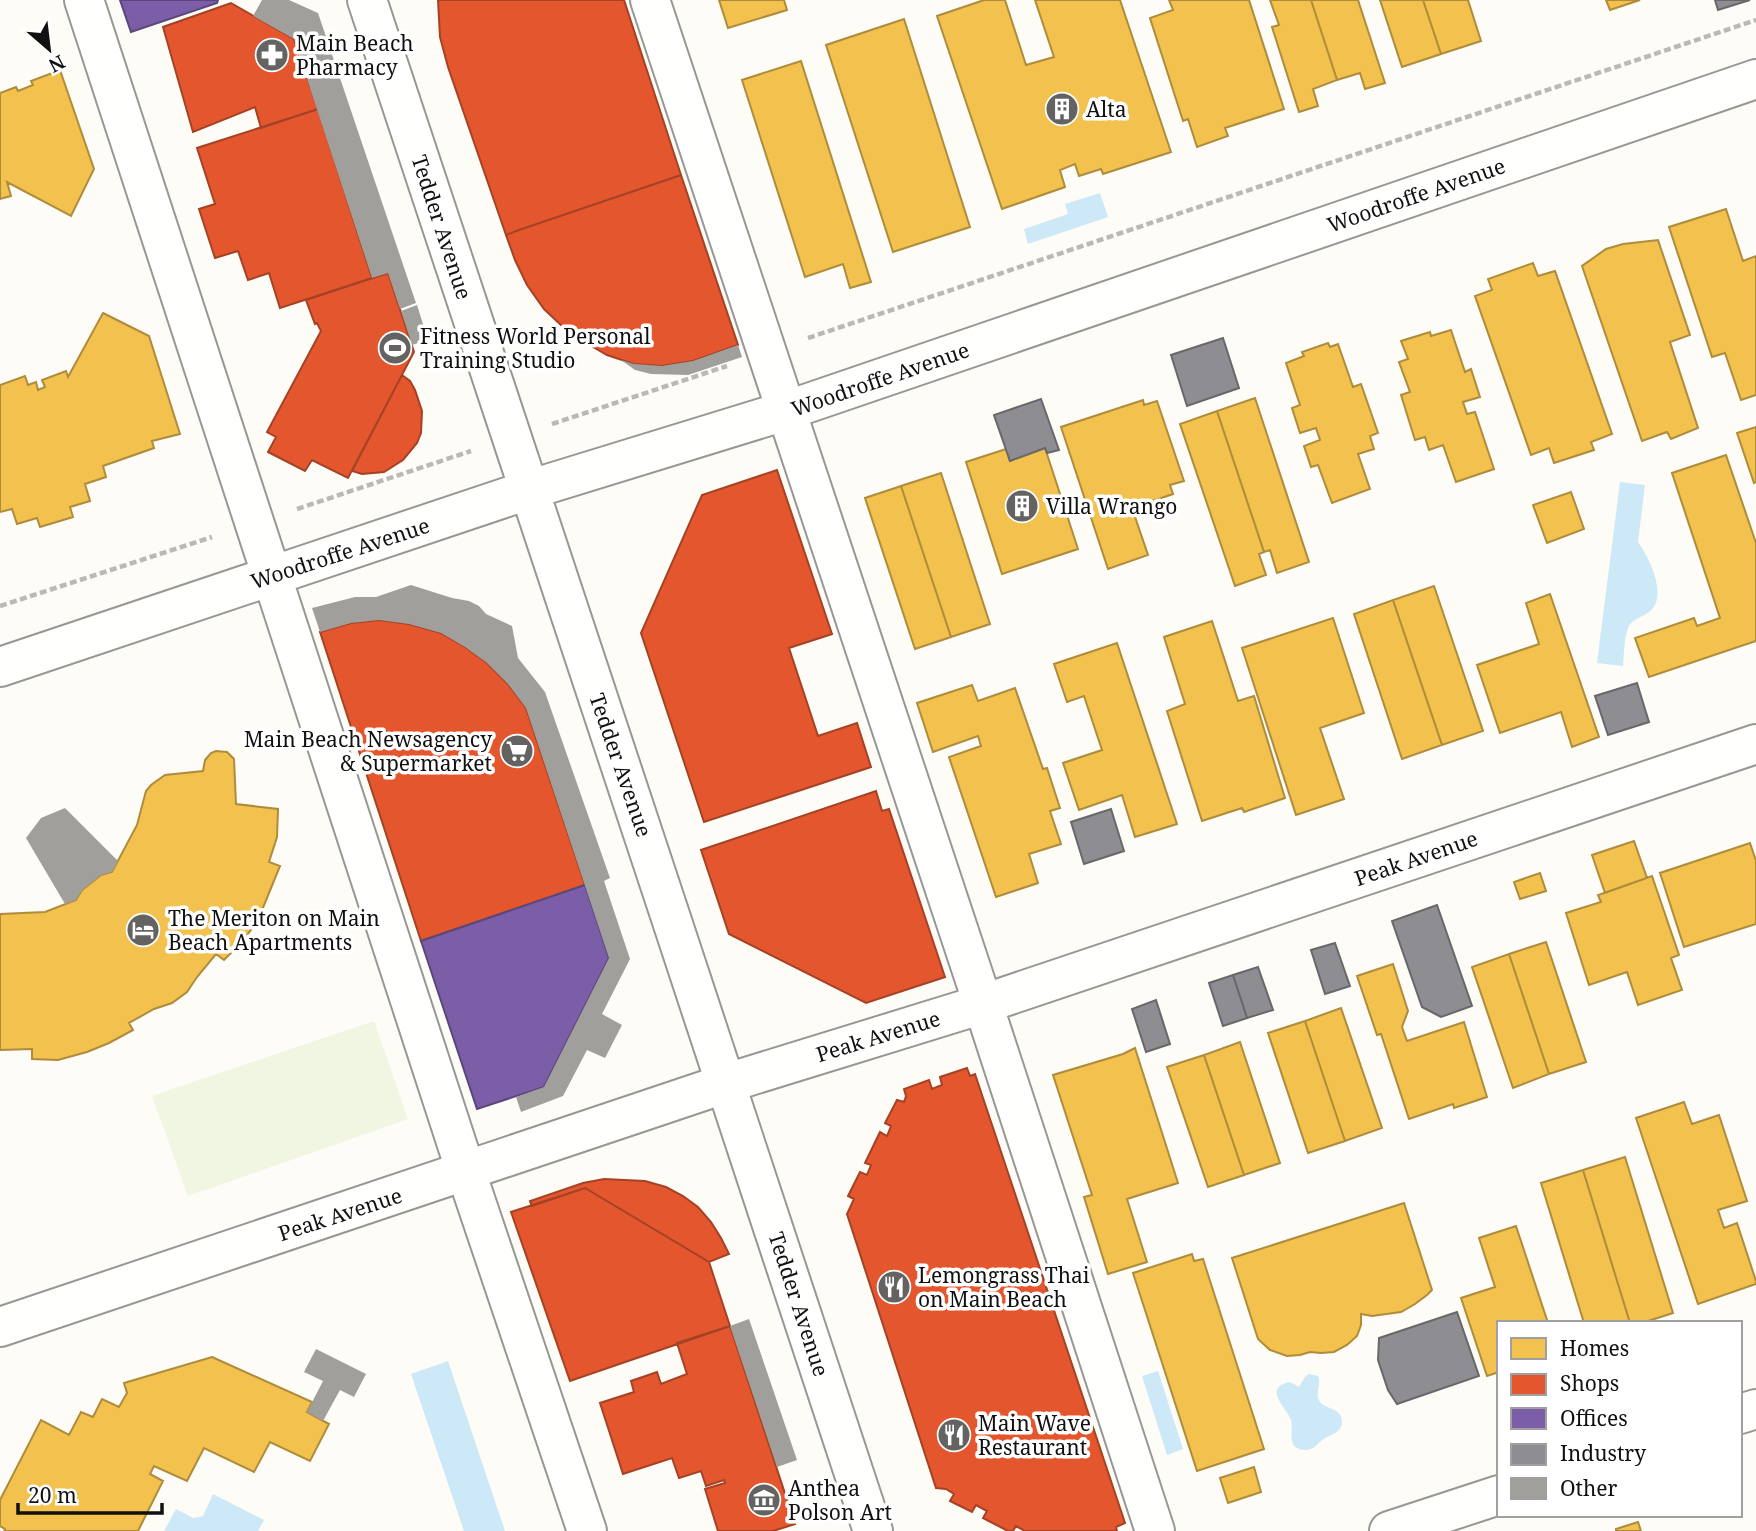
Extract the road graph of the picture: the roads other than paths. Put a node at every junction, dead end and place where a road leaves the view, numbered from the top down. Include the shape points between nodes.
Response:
1 (84, 0) edge
2 (367, 0) edge
3 (650, 0) edge
4 (1756, 79) edge
5 (785, 411) junction
6 (528, 490) junction
7 (273, 575) junction
8 (0, 667) edge
9 (1756, 744) edge
10 (983, 1004) junction
11 (727, 1083) junction
12 (467, 1172) junction
13 (0, 1327) edge
14 (1497, 1495) edge
15 (587, 1531) edge
16 (873, 1531) edge
17 (1155, 1531) edge
18 (1389, 1531) edge

1 - 7 street
2 - 6 street, Tedder Avenue
3 - 5 street
4 - 5 street, Woodroffe Avenue
5 - 6 street, Woodroffe Avenue
5 - 10 street
6 - 7 street, Woodroffe Avenue
6 - 11 street, Tedder Avenue
7 - 8 street, Woodroffe Avenue
7 - 12 street
9 - 10 street, Peak Avenue
10 - 11 street, Peak Avenue
10 - 17 street
11 - 12 street, Peak Avenue
11 - 16 street, Tedder Avenue
12 - 13 street, Peak Avenue
12 - 15 street
14 - 18 street

